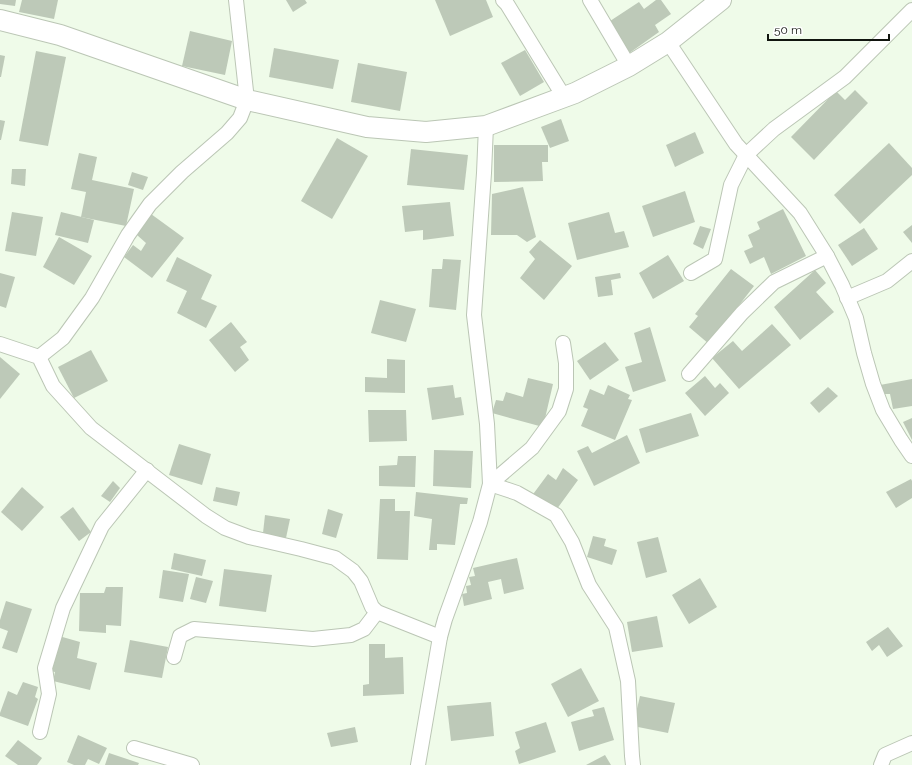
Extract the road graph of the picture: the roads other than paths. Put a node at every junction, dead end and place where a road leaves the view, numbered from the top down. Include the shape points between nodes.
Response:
1 (236, 0) edge
2 (590, 0) edge
3 (721, 0) edge
4 (506, 1) edge
5 (912, 10) edge
6 (0, 20) edge
7 (668, 42) junction
8 (629, 66) junction
9 (564, 97) junction
10 (247, 100) junction
11 (486, 126) junction
12 (746, 155) junction
13 (827, 256) junction
14 (912, 261) edge
15 (691, 273) dead end
16 (847, 298) junction
17 (563, 343) dead end
18 (0, 344) edge
19 (39, 357) junction
20 (689, 374) dead end
21 (912, 456) edge
22 (147, 470) junction
23 (490, 484) junction
24 (377, 612) junction
25 (440, 637) junction
26 (174, 657) dead end
27 (40, 732) dead end
28 (912, 742) edge
29 (134, 748) dead end
30 (192, 765) edge
31 (418, 765) edge
32 (633, 765) edge
33 (881, 765) edge

1 - 10 street
2 - 8 street
3 - 7 street
4 - 9 street
5 - 12 street via 845,77 774,129
6 - 10 street via 60,35
7 - 8 street
7 - 12 street
8 - 9 street
9 - 11 street
10 - 11 street via 367,126 426,132
10 - 19 street via 240,118 231,128 150,204 128,235 92,298 63,338
11 - 23 street via 474,315 488,424
12 - 13 street via 800,213
12 - 15 street via 731,185 715,259
13 - 16 street
13 - 20 street via 774,282 742,313
14 - 16 street via 887,281
16 - 21 street via 856,318 864,353 883,410
17 - 23 street via 566,389 559,411 532,448
18 - 19 street
19 - 22 street via 53,386 91,428
22 - 24 street via 225,528 250,537 335,558 353,570
22 - 27 street via 102,526 63,608 45,668 49,694
23 - 25 street via 480,522
23 - 32 street via 517,493 556,515 572,542 589,585 616,627 628,681
24 - 25 street
24 - 26 street via 364,629 351,635 313,639 194,629 180,636
25 - 31 street
28 - 33 street via 885,755
29 - 30 street

